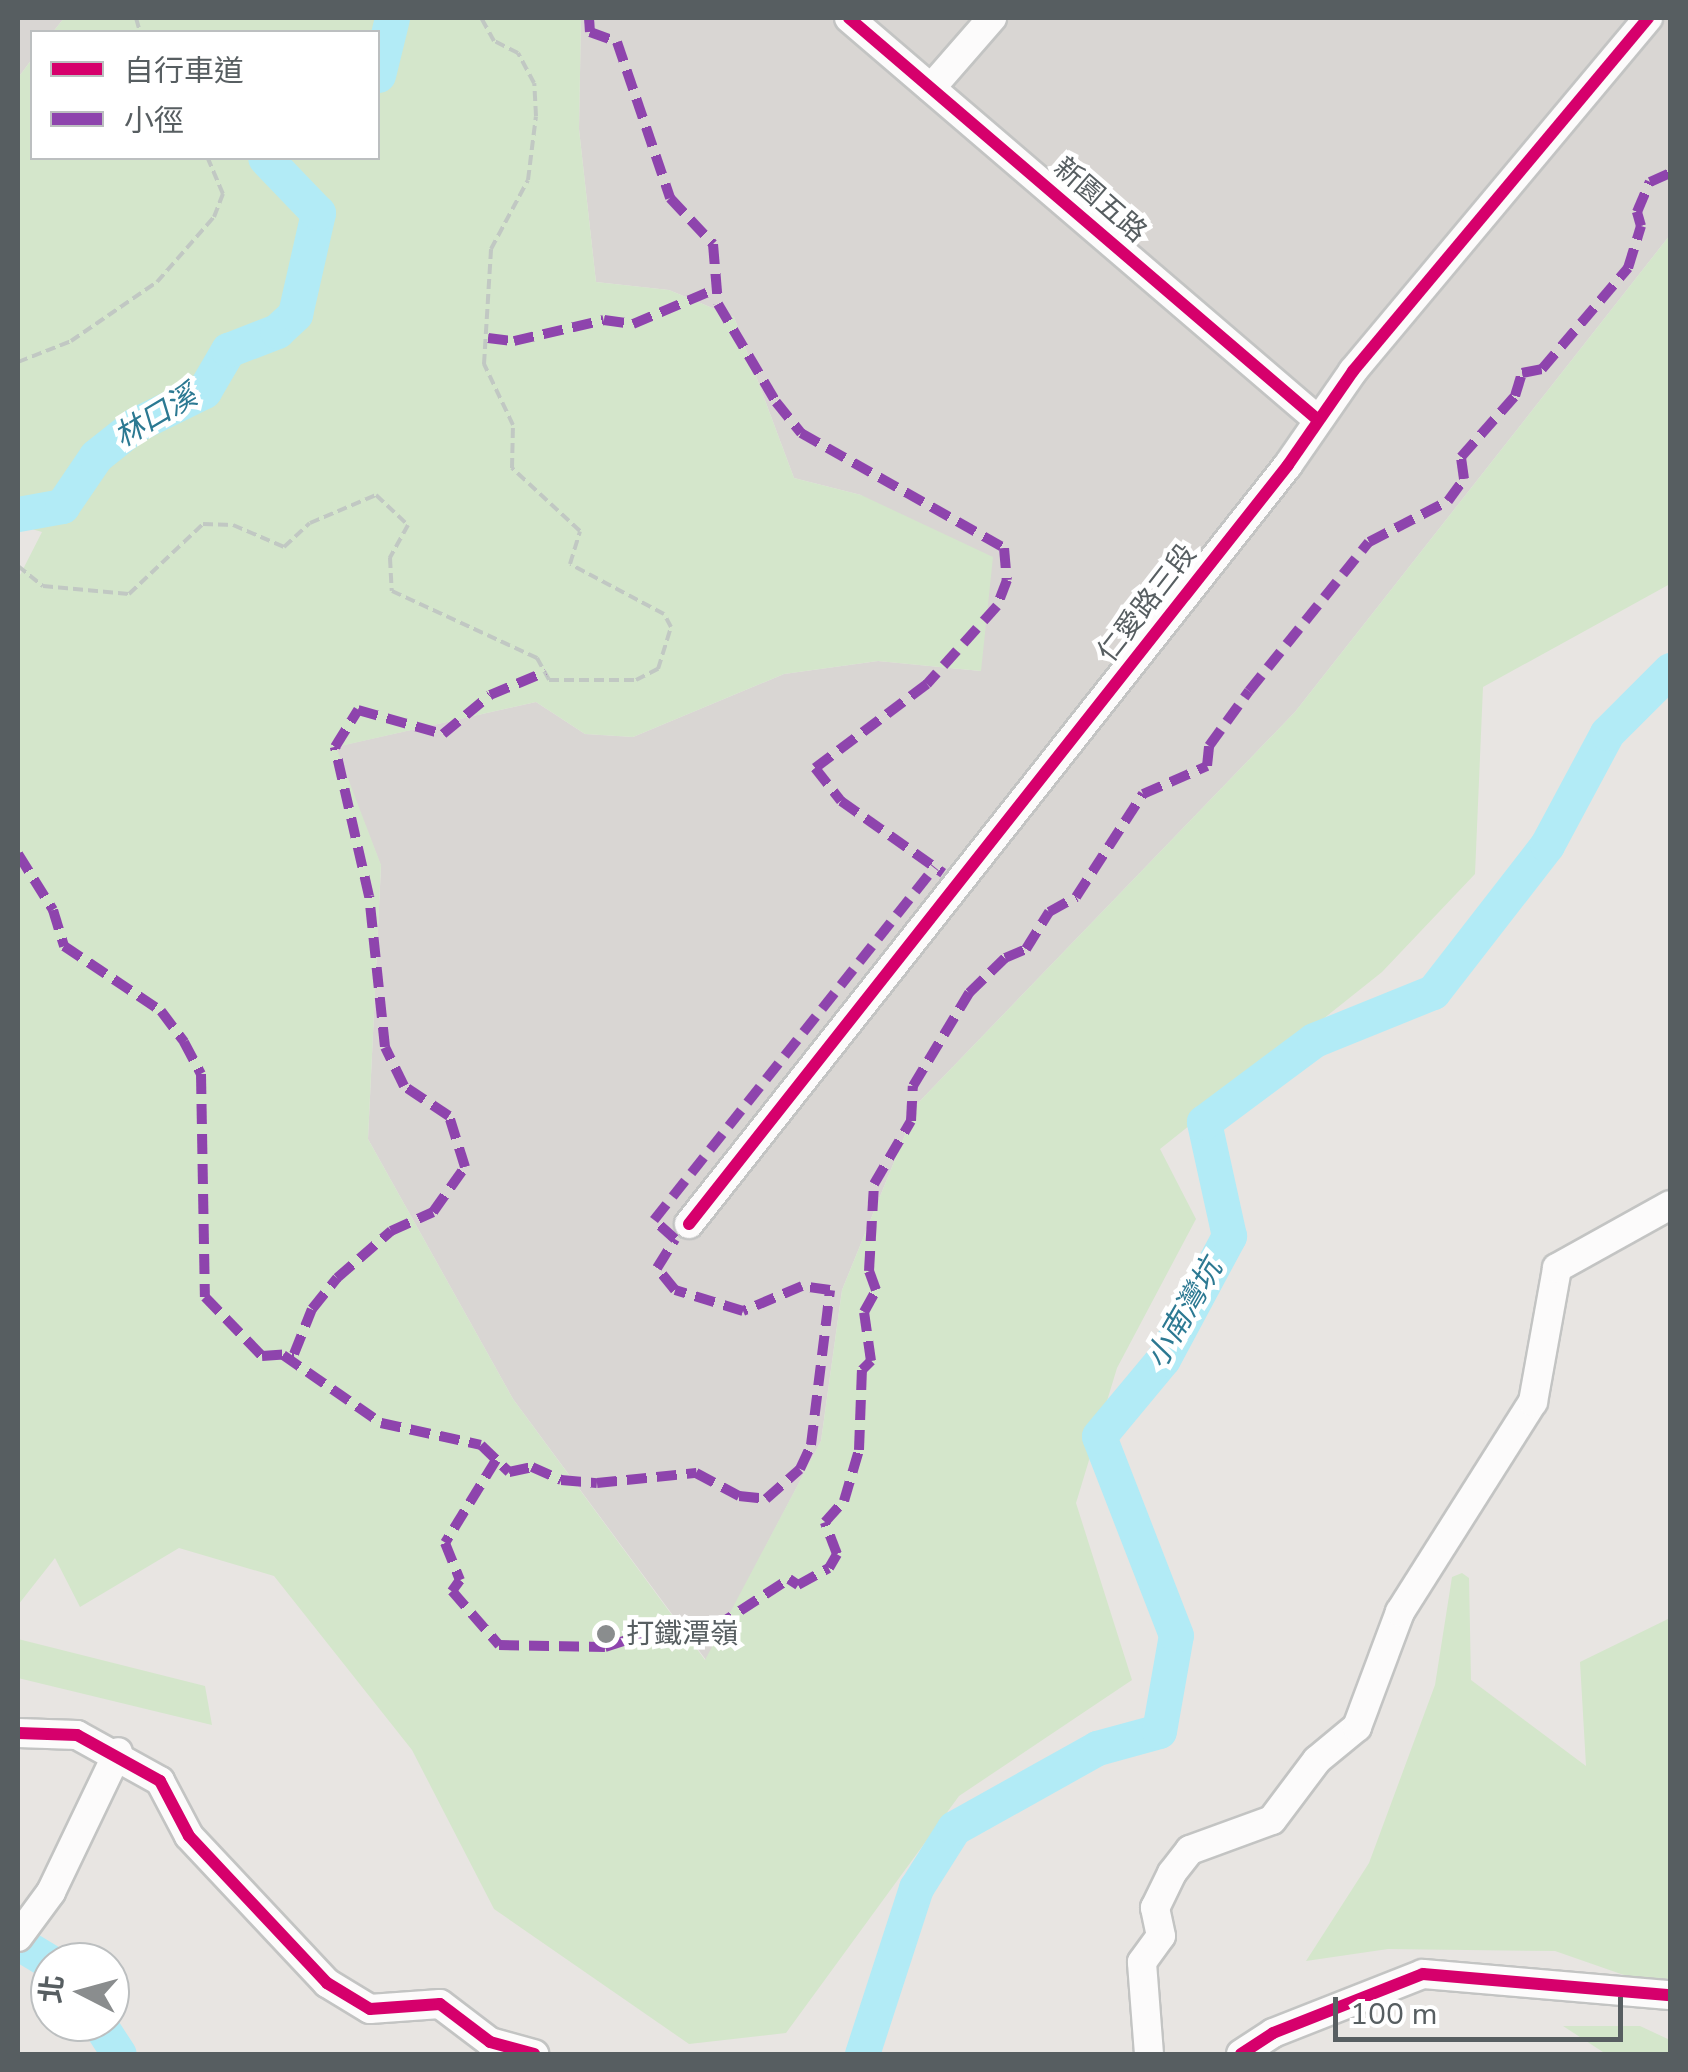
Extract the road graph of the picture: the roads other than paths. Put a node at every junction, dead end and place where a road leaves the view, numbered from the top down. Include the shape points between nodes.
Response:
1 (848, 18) edge
2 (992, 18) edge
3 (1648, 18) edge
4 (931, 88) junction
5 (1318, 420) junction
6 (1670, 1206) edge
7 (688, 1224) dead end
8 (18, 1733) edge
9 (118, 1752) junction
10 (18, 1936) edge
11 (1670, 1995) edge
12 (534, 2054) edge
13 (1149, 2054) edge
14 (1241, 2054) edge

1 - 4 street, 新園五路
2 - 4 street
3 - 5 street, 仁愛路三段
4 - 5 street, 新園五路
5 - 7 street, 仁愛路三段
6 - 13 street via 1557,1268 1534,1402 1400,1612 1357,1728 1317,1760 1272,1820 1190,1850 1172,1872 1155,1908 1161,1936 1142,1962
8 - 9 street via 77,1735
9 - 10 street via 51,1892
9 - 12 street via 160,1781 189,1836 326,1984 370,2008 440,2004 490,2042
11 - 14 street via 1422,1974 1273,2033

